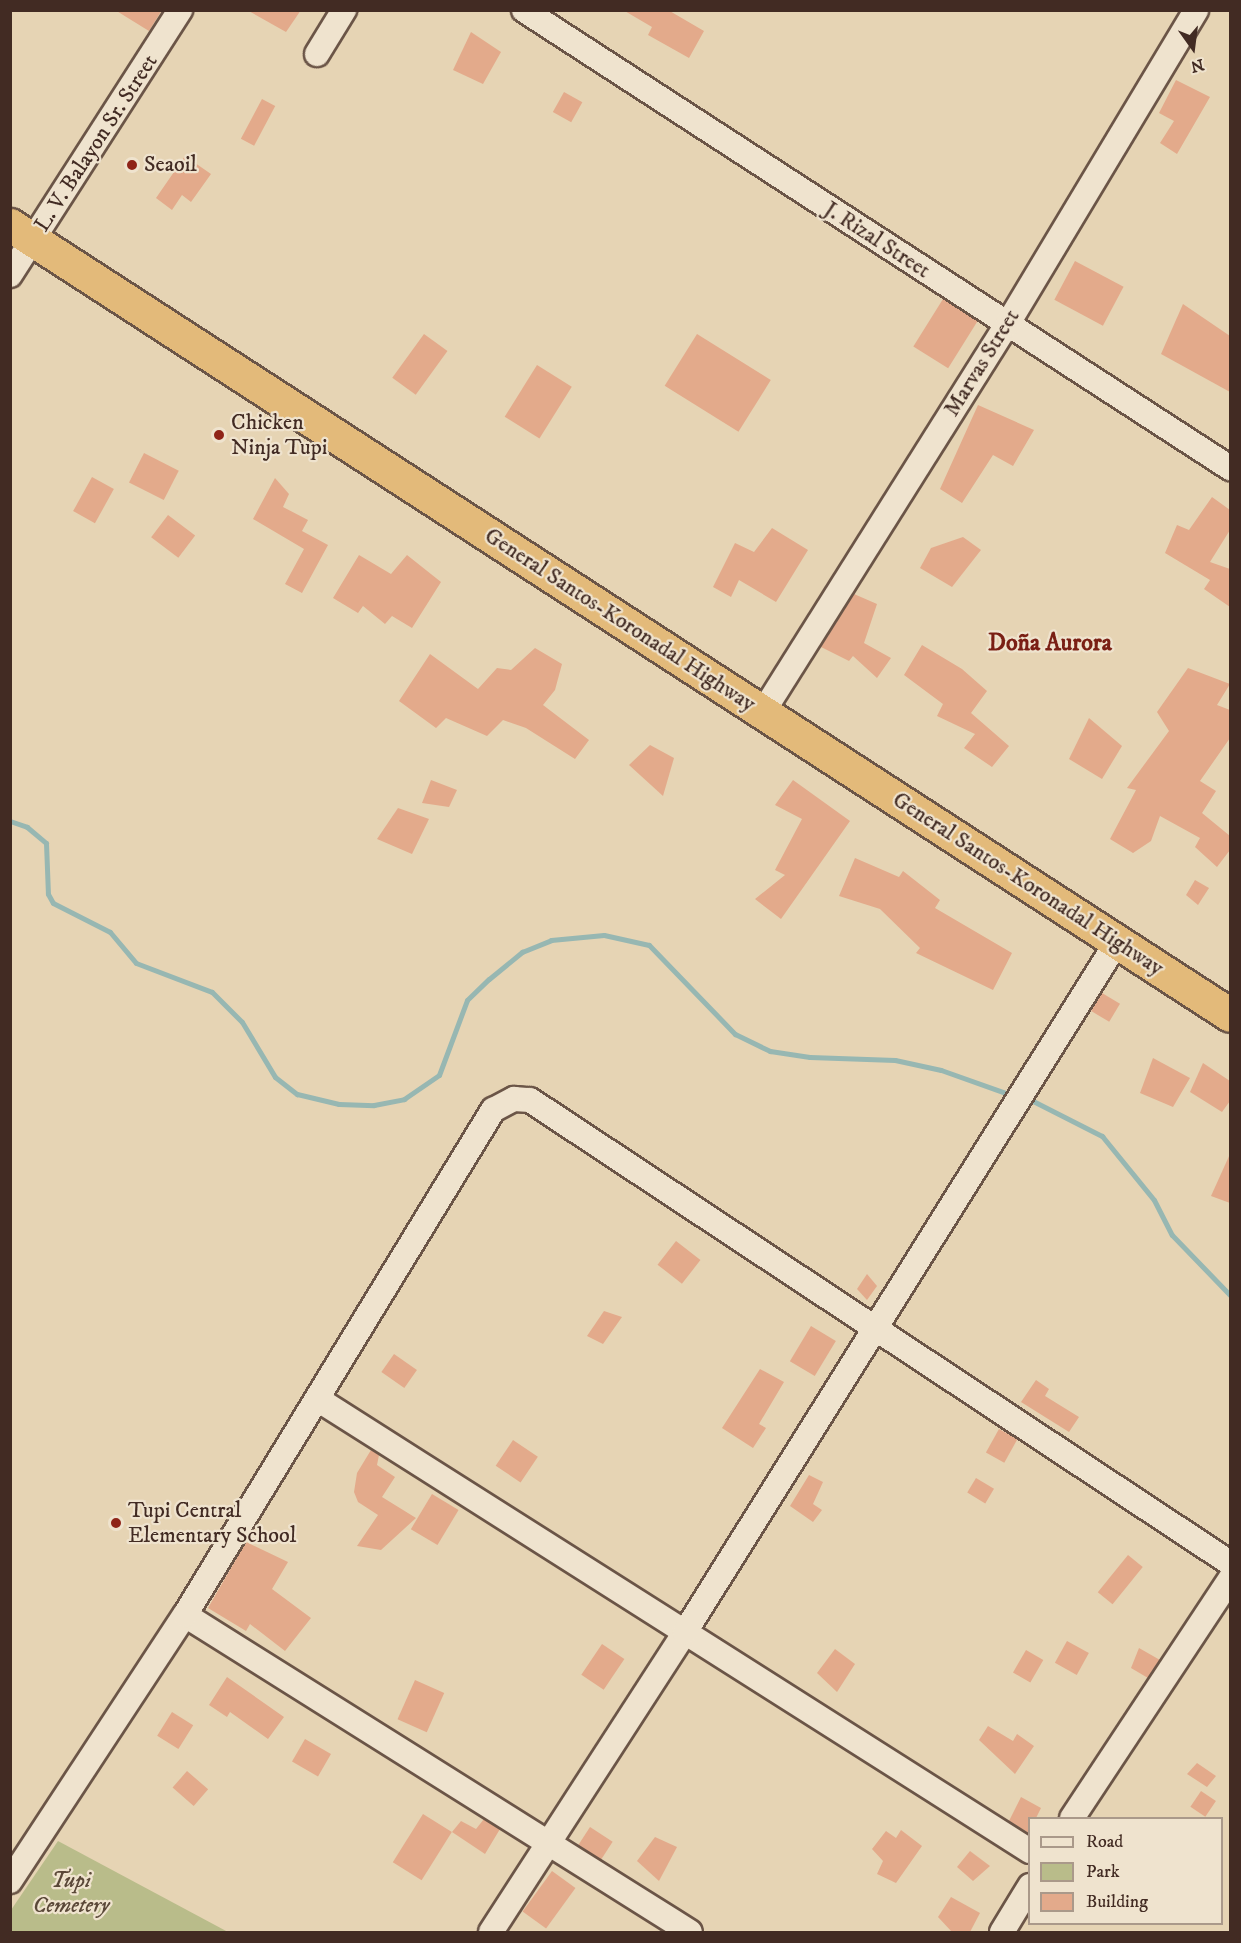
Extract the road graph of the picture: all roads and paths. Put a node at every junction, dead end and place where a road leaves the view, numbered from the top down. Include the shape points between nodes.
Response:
1 (180, 10) edge
2 (344, 10) edge
3 (524, 10) edge
4 (1196, 10) edge
5 (317, 54) dead end
6 (22, 232) edge
7 (10, 275) edge
8 (1007, 325) junction
9 (1230, 468) edge
10 (763, 712) junction
11 (1117, 942) junction
12 (1230, 1015) edge
13 (875, 1329) junction
14 (319, 1400) junction
15 (1230, 1563) edge
16 (1230, 1579) edge
17 (184, 1616) junction
18 (685, 1632) junction
19 (1073, 1817) edge
20 (549, 1842) junction
21 (1028, 1850) edge
22 (10, 1881) edge
23 (1028, 1888) edge
24 (491, 1932) edge
25 (690, 1932) edge
26 (1002, 1932) edge

1 - 6 street, L. V. Balayon Sr. Street
2 - 5 street
3 - 8 street, J. Rizal Street
4 - 8 street, Marvas Street
6 - 7 street, L. V. Balayon Sr. Street
6 - 10 highway, General Santos-Koronadal Highway
8 - 9 street, J. Rizal Street
8 - 10 street, Marvas Street
10 - 11 highway, General Santos-Koronadal Highway
11 - 12 highway, General Santos-Koronadal Highway
11 - 13 street
13 - 14 street via 523,1098 493,1110
13 - 15 street
13 - 18 street
14 - 17 street
14 - 18 street
16 - 19 street
17 - 20 street
17 - 22 street
18 - 20 street
18 - 21 street
20 - 24 street
20 - 25 street
23 - 26 street

